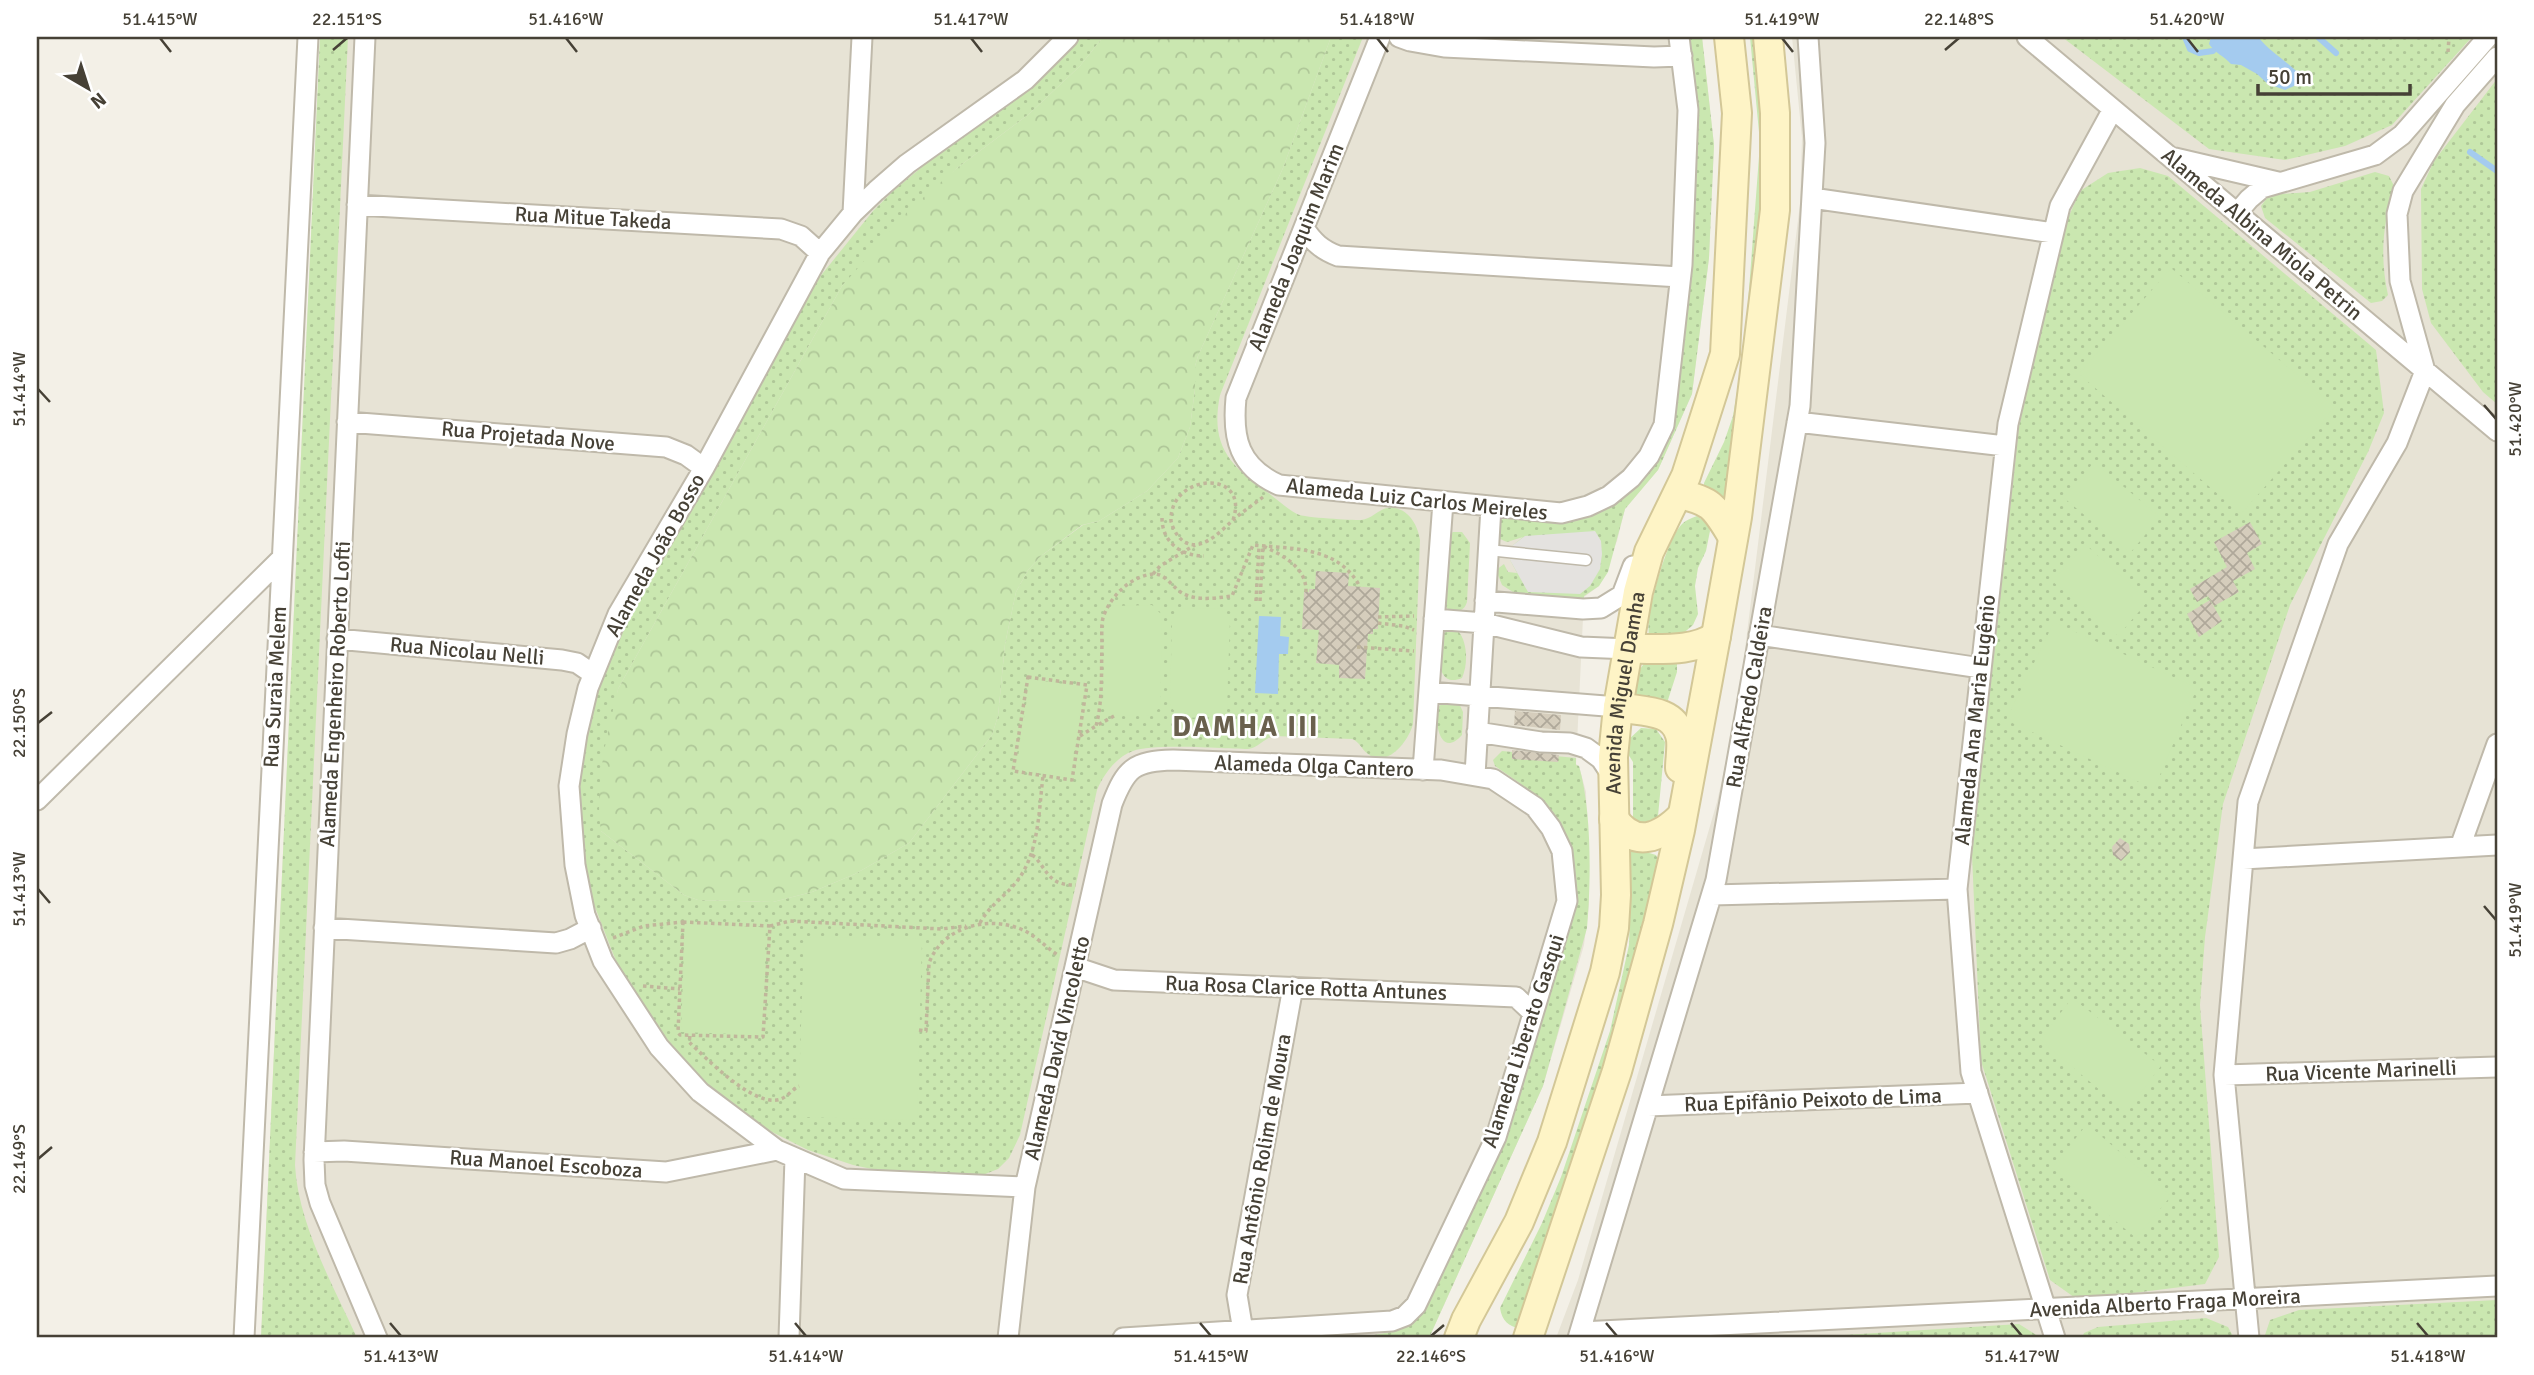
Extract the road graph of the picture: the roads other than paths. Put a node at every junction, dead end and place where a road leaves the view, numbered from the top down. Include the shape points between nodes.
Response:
1 (308, 37) edge
2 (365, 37) edge
3 (862, 37) edge
4 (1068, 37) edge
5 (1380, 37) edge
6 (1399, 37) edge
7 (1729, 37) edge
8 (1768, 37) edge
9 (1808, 37) edge
10 (2027, 37) edge
11 (2488, 37) edge
12 (1680, 46) edge
13 (2497, 57) edge
14 (2113, 109) junction
15 (2169, 156) junction
16 (2283, 183) junction
17 (1812, 198) junction
18 (357, 205) junction
19 (853, 213) junction
20 (2237, 214) junction
21 (1304, 228) junction
22 (2053, 233) junction
23 (820, 253) junction
24 (1680, 277) junction
25 (2425, 370) junction
26 (347, 422) junction
27 (1797, 422) junction
28 (2497, 431) edge
29 (2005, 446) junction
30 (1245, 460) joint
31 (704, 468) junction
32 (1679, 494) junction
33 (1443, 502) junction
34 (1491, 507) junction
35 (1733, 537) junction
36 (1488, 550) junction
37 (281, 559) junction
38 (1586, 560) dead end
39 (1485, 601) junction
40 (1434, 623) junction
41 (1484, 623) junction
42 (1759, 635) junction
43 (1716, 636) junction
44 (338, 639) junction
45 (1629, 649) junction
46 (1981, 668) junction
47 (593, 674) junction
48 (1429, 692) junction
49 (1479, 695) junction
50 (1618, 707) junction
51 (1477, 732) junction
52 (2497, 744) edge
53 (1135, 766) joint
54 (1423, 770) junction
55 (1484, 777) junction
56 (1613, 777) junction
57 (37, 800) edge
58 (1682, 814) junction
59 (1614, 819) junction
60 (2497, 845) edge
61 (2460, 847) junction
62 (2243, 859) junction
63 (1957, 889) junction
64 (1712, 895) junction
65 (324, 928) junction
66 (594, 936) junction
67 (1075, 967) junction
68 (1293, 988) junction
69 (1534, 1013) junction
70 (2497, 1067) edge
71 (2224, 1074) junction
72 (1978, 1093) junction
73 (1648, 1107) junction
74 (777, 1150) junction
75 (314, 1152) junction
76 (795, 1157) junction
77 (1025, 1187) junction
78 (2497, 1286) edge
79 (2246, 1299) junction
80 (2046, 1309) junction
81 (1243, 1331) junction
82 (1579, 1335) edge
83 (1466, 1336) edge
84 (244, 1338) edge
85 (377, 1338) edge
86 (789, 1338) edge
87 (1008, 1338) edge
88 (1123, 1338) edge
89 (1528, 1338) edge
90 (2055, 1338) edge
91 (2249, 1338) edge

1 - 37 street, Rua Suraia Melem
2 - 18 street, Alameda Engenheiro Roberto Lofti
3 - 19 street
4 - 19 street, Alameda João Bosso via 1025,80 907,164
5 - 21 street, Alameda Joaquim Marim
6 - 12 street via 1444,47 1654,57
7 - 32 street, Avenida Miguel Damha via 1737,113 1726,354
8 - 35 street via 1775,210
9 - 17 street, Rua Alfredo Caldeira via 1815,143
10 - 14 street, Alameda Albina Miola Petrin
11 - 16 street via 2402,135 2375,155
12 - 24 street, Alameda Luiz Carlos Meireles via 1688,110
13 - 25 street via 2455,105 2403,191 2397,214 2400,281
14 - 15 street, Alameda Albina Miola Petrin
14 - 22 street, Alameda Ana Maria Eugênio via 2060,206
15 - 16 street
15 - 20 street, Alameda Albina Miola Petrin
16 - 20 street via 2262,188
17 - 22 street
17 - 27 street, Rua Alfredo Caldeira
18 - 23 street, Rua Mitue Takeda via 781,229 801,236
18 - 26 street, Alameda Engenheiro Roberto Lofti
19 - 23 street, Alameda João Bosso
20 - 25 street, Alameda Albina Miola Petrin
21 - 24 street via 1325,251 1338,256
21 - 30 street, Alameda Joaquim Marim via 1236,398 1233,422
22 - 29 street, Alameda Ana Maria Eugênio
23 - 31 street, Alameda João Bosso
24 - 34 street, Alameda Luiz Carlos Meireles via 1664,425 1649,456 1631,478 1609,496 1561,513
25 - 28 street, Alameda Albina Miola Petrin
25 - 62 street via 2397,443 2337,544 2248,802
26 - 31 street, Rua Projetada Nove via 666,447
26 - 44 street, Alameda Engenheiro Roberto Lofti
27 - 29 street
27 - 42 street, Rua Alfredo Caldeira
29 - 46 street, Alameda Ana Maria Eugênio
30 - 33 street, Alameda Luiz Carlos Meireles via 1262,478 1279,485
31 - 47 street, Alameda João Bosso via 618,614
32 - 35 street via 1711,505
32 - 39 street via 1651,518 1622,595 1613,602 1583,609
32 - 45 street, Avenida Miguel Damha via 1649,552
33 - 34 street, Alameda Luiz Carlos Meireles
33 - 40 street
34 - 36 street
35 - 43 street
36 - 38 lane
36 - 39 street
37 - 57 street
37 - 84 street, Rua Suraia Melem
39 - 41 street
40 - 41 street
40 - 48 street
41 - 45 street via 1581,647
41 - 49 street
42 - 46 street
42 - 64 street, Rua Alfredo Caldeira
43 - 45 street via 1692,646
43 - 58 street
44 - 47 street, Rua Nicolau Nelli via 562,660
44 - 65 street, Alameda Engenheiro Roberto Lofti
45 - 50 street, Avenida Miguel Damha
46 - 63 street, Alameda Ana Maria Eugênio
47 - 66 street, Alameda João Bosso via 569,786 575,864
48 - 49 street
48 - 54 street
49 - 50 street
49 - 51 street
50 - 56 street, Avenida Miguel Damha
50 - 58 street via 1658,713 1678,729
51 - 55 street
51 - 56 street via 1586,748
52 - 61 street
53 - 54 street, Alameda Olga Cantero via 1173,760
53 - 67 street, Alameda David Vincoletto via 1120,782 1112,804
54 - 55 street, Alameda Olga Cantero
55 - 69 street, Alameda Liberato Gasqui via 1535,807 1562,851 1567,901
56 - 59 street, Avenida Miguel Damha
58 - 59 street via 1671,827 1647,838 1630,835
58 - 89 street via 1658,924 1617,1071
59 - 83 street, Avenida Miguel Damha via 1616,895 1605,972 1552,1142
60 - 61 street
61 - 62 street
62 - 71 street
63 - 64 street
63 - 72 street, Alameda Ana Maria Eugênio via 1971,1072
64 - 73 street, Rua Alfredo Caldeira
65 - 66 street via 556,943
65 - 75 street, Alameda Engenheiro Roberto Lofti
66 - 74 street, Alameda João Bosso via 603,961 659,1047 700,1092
67 - 68 street, Rua Rosa Clarice Rotta Antunes via 1114,980
67 - 77 street, Alameda David Vincoletto
68 - 69 street, Rua Rosa Clarice Rotta Antunes via 1516,997
68 - 81 street, Rua Antônio Rolim de Moura via 1237,1295
69 - 81 street, Alameda Liberato Gasqui via 1496,1137 1416,1305 1392,1321
70 - 71 street, Rua Vicente Marinelli
71 - 79 street
72 - 73 street, Rua Epifânio Peixoto de Lima
72 - 80 street, Alameda Ana Maria Eugênio
73 - 82 street, Rua Alfredo Caldeira
74 - 75 street, Rua Manoel Escoboza via 666,1172
74 - 76 street, Alameda João Bosso
75 - 85 street, Alameda Engenheiro Roberto Lofti via 320,1203
76 - 77 street, Alameda João Bosso via 844,1179
76 - 86 street
77 - 87 street, Alameda David Vincoletto
78 - 79 street, Avenida Alberto Fraga Moreira
79 - 80 street, Avenida Alberto Fraga Moreira
79 - 91 street
80 - 82 street, Avenida Alberto Fraga Moreira
80 - 90 street, Alameda Ana Maria Eugênio
81 - 88 street

